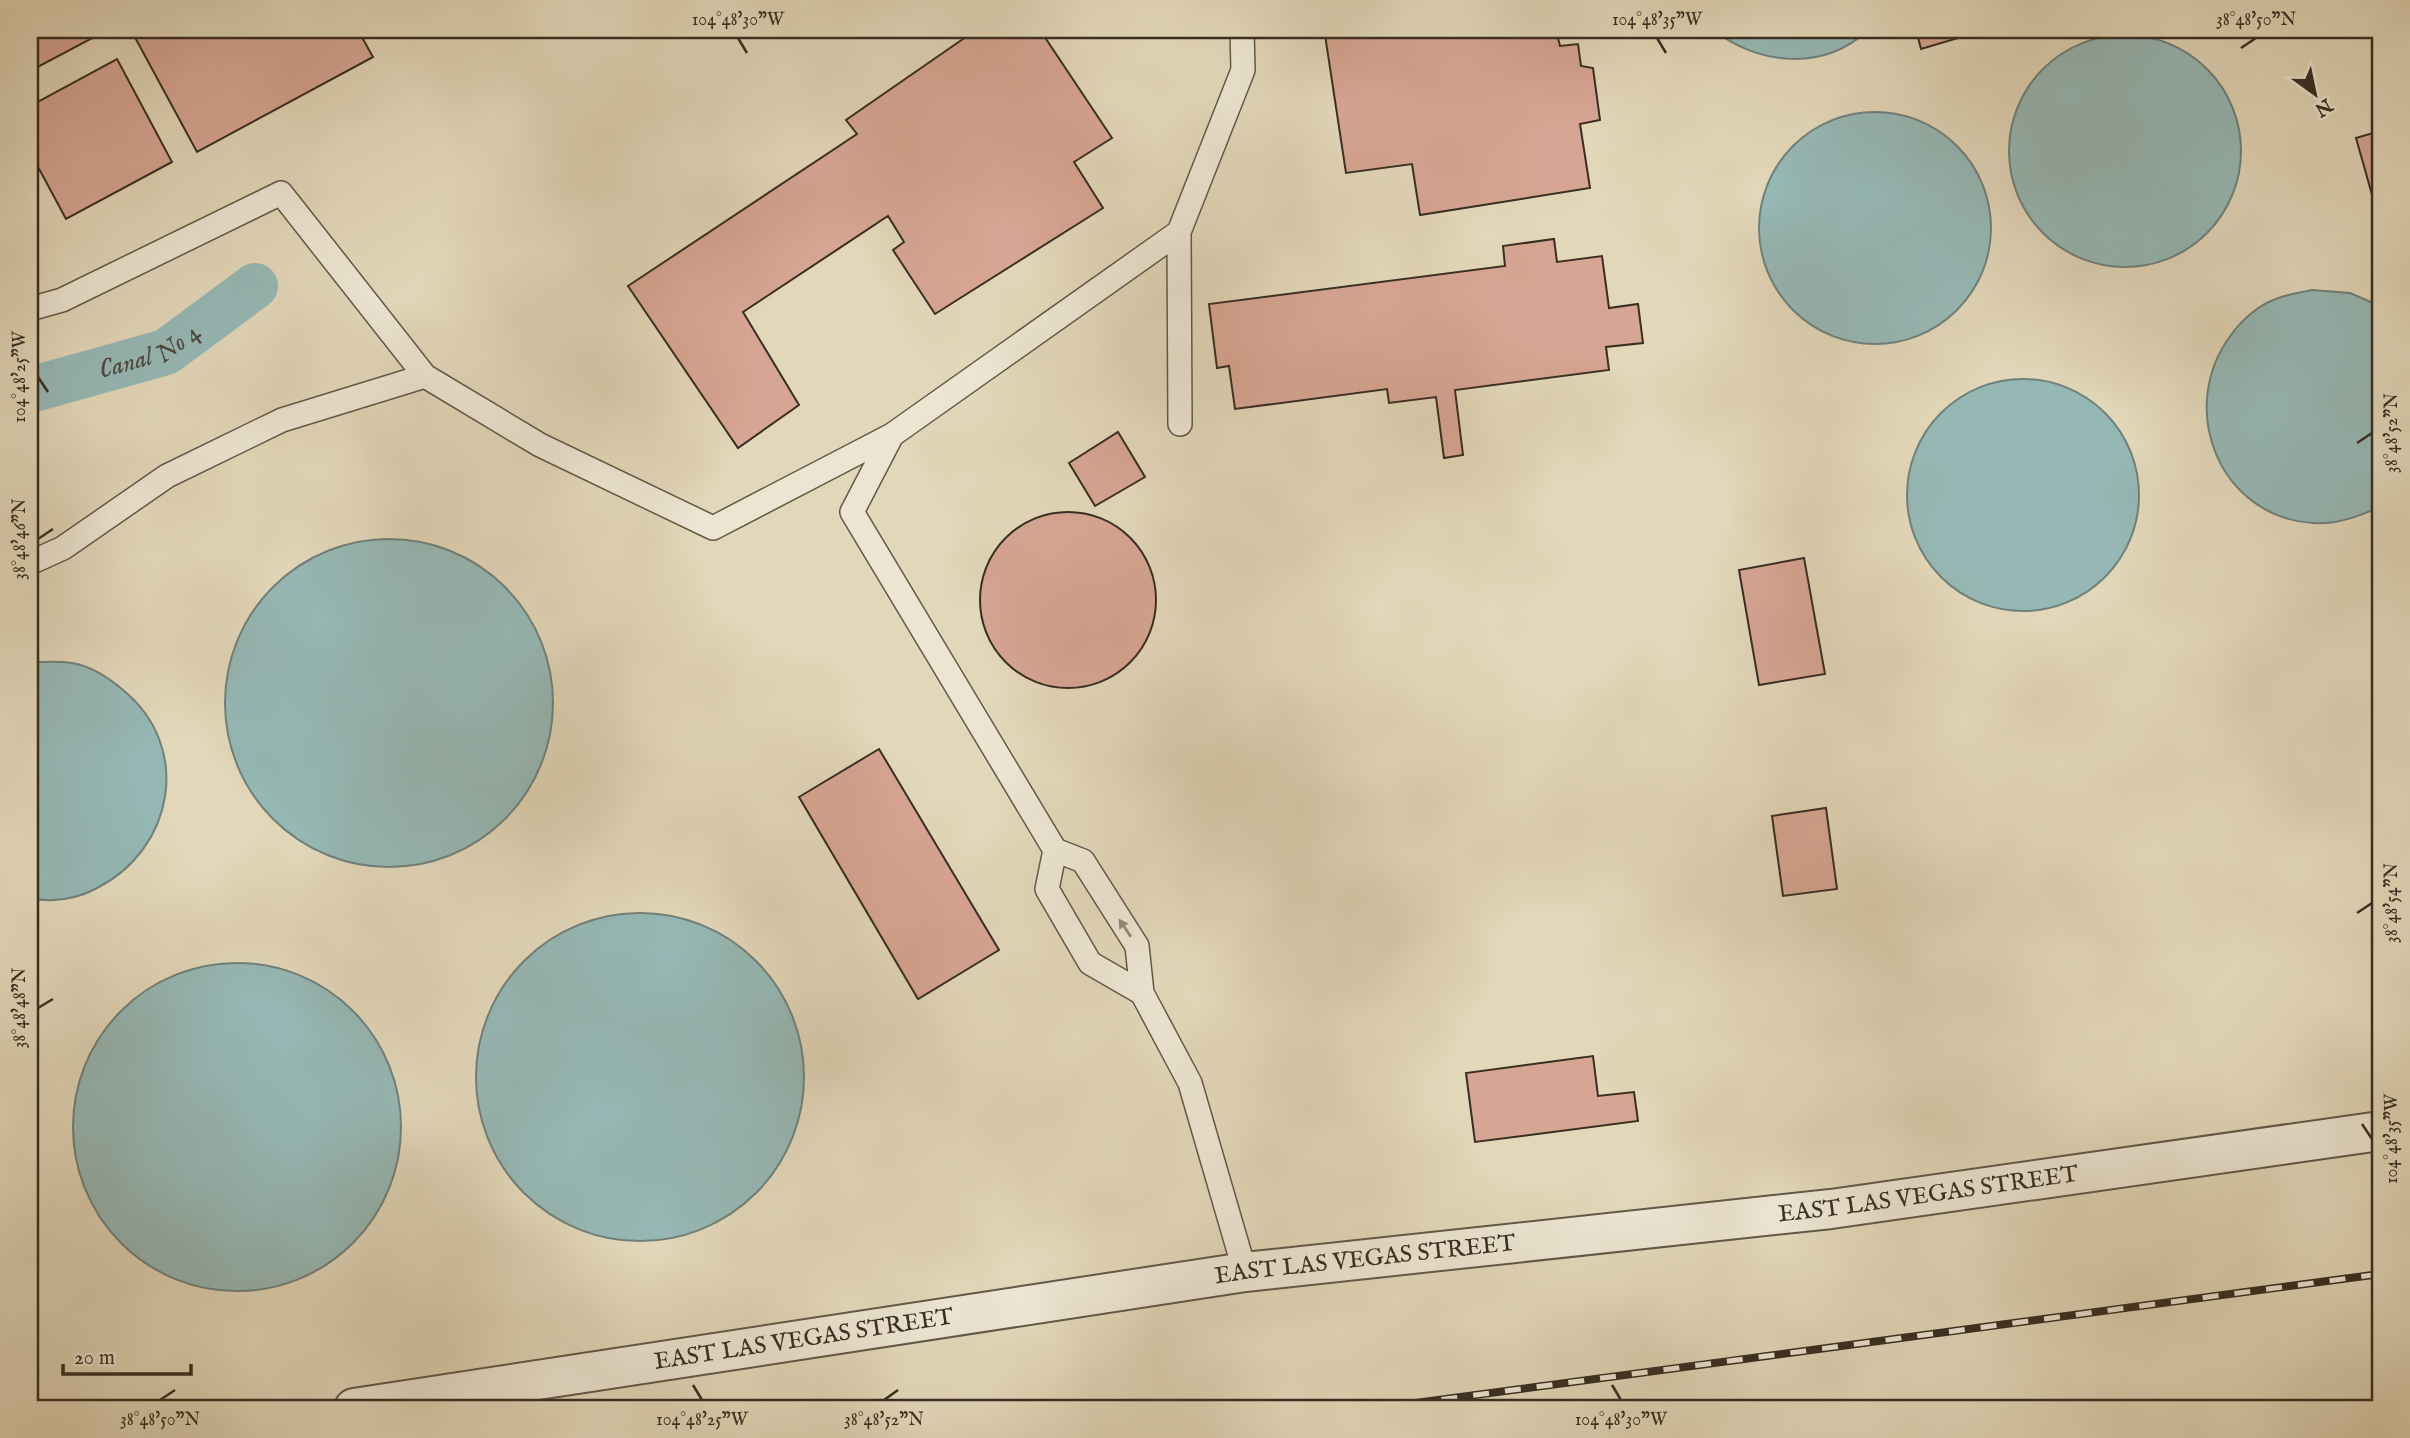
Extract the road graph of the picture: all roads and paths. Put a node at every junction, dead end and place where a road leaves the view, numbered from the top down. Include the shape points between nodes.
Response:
1 (1242, 30) edge
2 (1179, 232) junction
3 (30, 309) edge
4 (425, 376) junction
5 (1180, 424) dead end
6 (892, 435) junction
7 (30, 563) edge
8 (1055, 850) junction
9 (1142, 993) junction
10 (2380, 1131) edge
11 (1245, 1272) junction
12 (354, 1408) edge

1 - 2 lane via 1243,70
2 - 5 lane
2 - 6 lane
3 - 4 lane via 62,300 281,193
4 - 6 lane via 540,445 713,528
4 - 7 lane via 282,420 167,476 63,548
6 - 8 lane via 852,512
9 -> 8 lane via 1137,946 1083,861
8 - 9 lane via 1047,888 1090,963
9 - 11 lane via 1190,1083
10 - 11 street, EAST LAS VEGAS STREET via 1831,1209
11 - 12 street, EAST LAS VEGAS STREET

